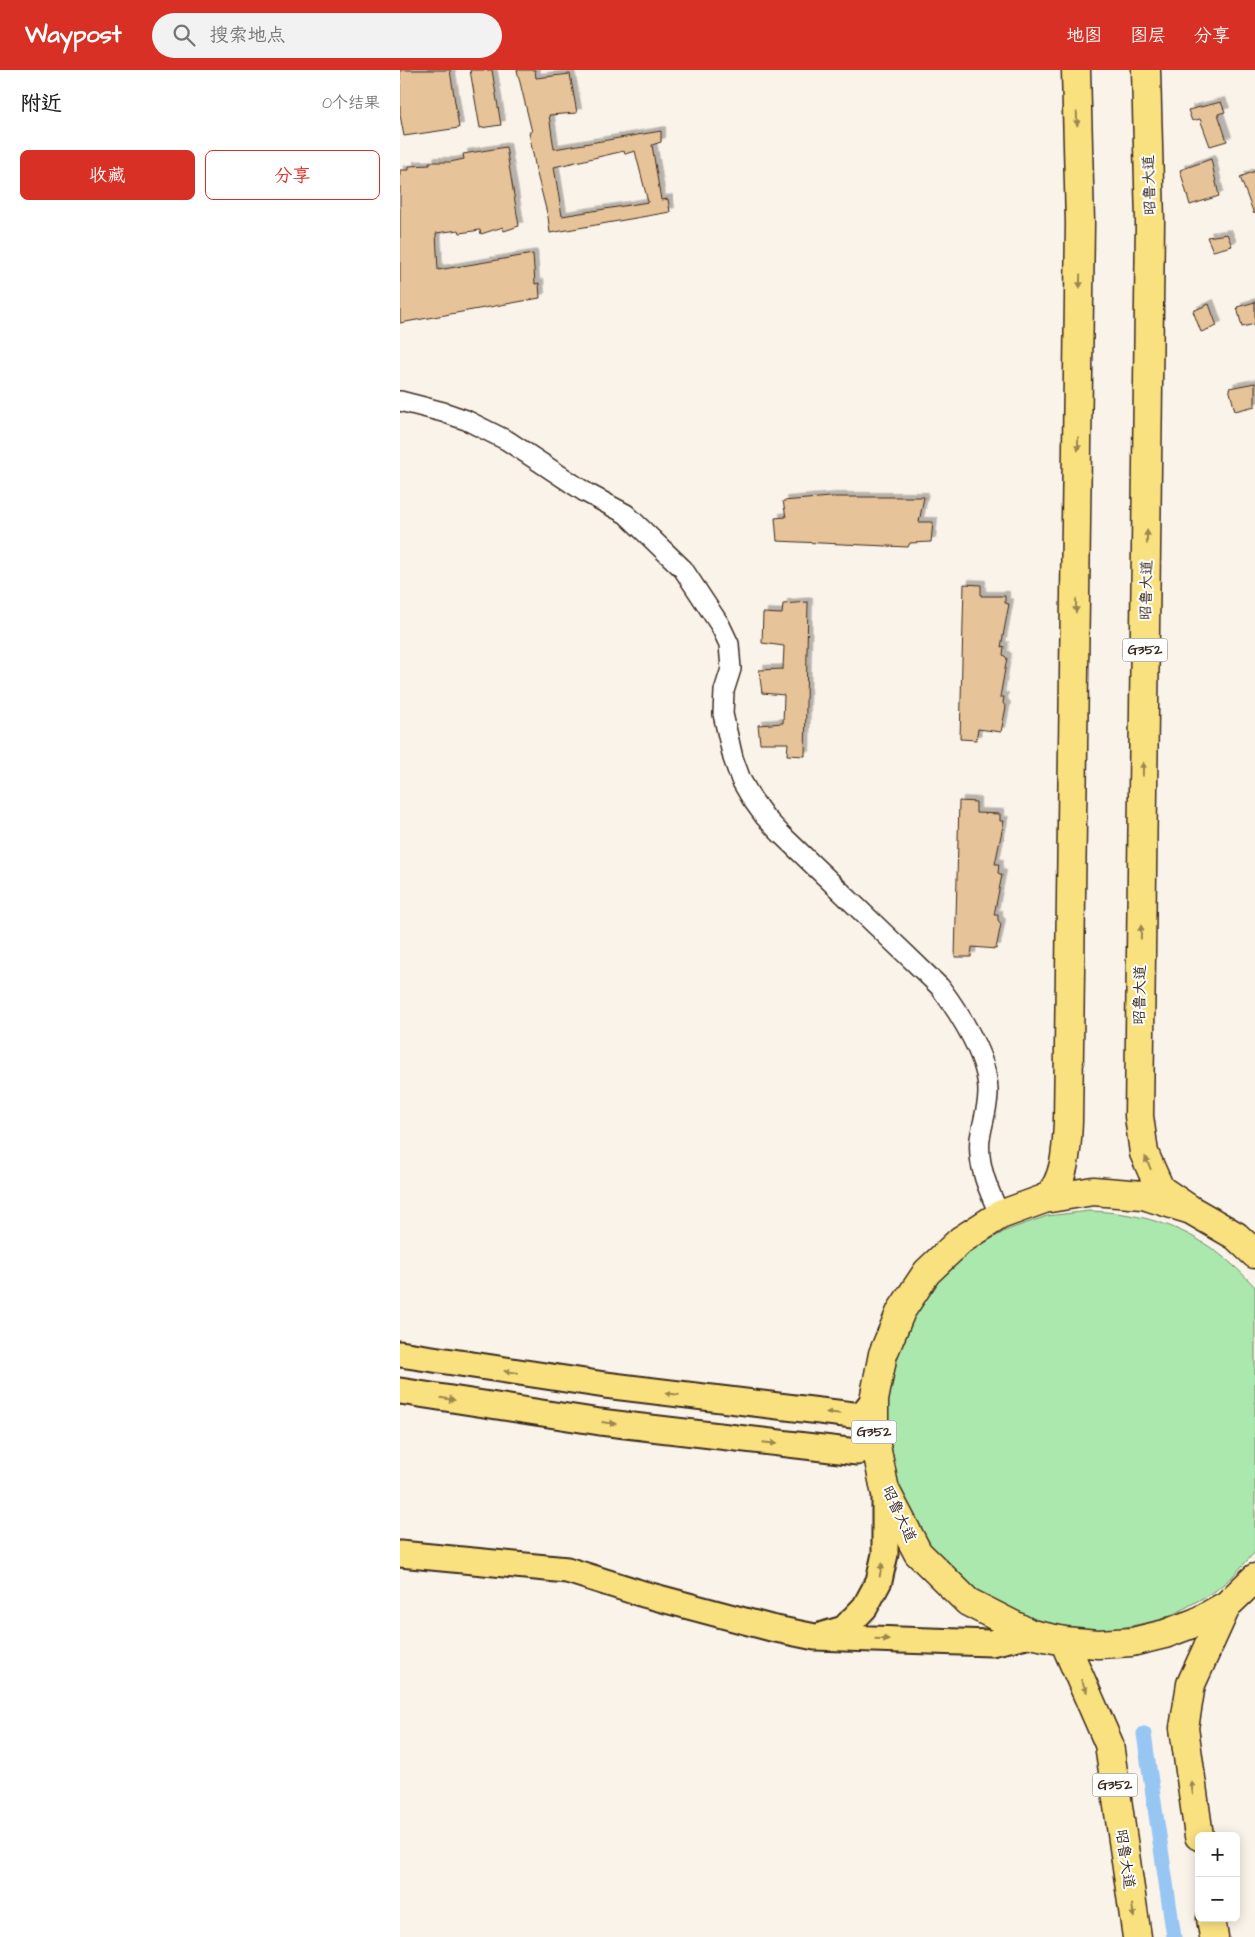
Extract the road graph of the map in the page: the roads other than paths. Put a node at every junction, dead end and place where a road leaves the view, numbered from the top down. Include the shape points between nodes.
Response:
1 (1076, 70) edge
2 (1146, 70) edge
3 (400, 401) edge
4 (1044, 1199) junction
5 (1191, 1210) junction
6 (1000, 1215) junction
7 (1255, 1254) edge
8 (400, 1354) edge
9 (400, 1391) edge
10 (874, 1400) junction
11 (875, 1441) junction
12 (885, 1490) junction
13 (400, 1554) edge
14 (1255, 1578) edge
15 (1227, 1605) junction
16 (1031, 1634) junction
17 (815, 1637) junction
18 (1064, 1641) junction
19 (1198, 1832) edge
20 (1212, 1922) edge
21 (1137, 1937) edge
22 (1214, 1937) edge

1 -> 4 highway via 1080,223 1068,1121 1066,1158 1053,1193
5 -> 2 highway, 昭鲁大道 / G352 via 1160,1190 1144,1153 1139,1116 1150,241
3 - 6 street via 466,420 508,440 585,492 626,514 683,569 729,644 731,669 724,691 723,714 733,758 748,792 781,834 940,987 976,1047 985,1070 988,1093 980,1140 981,1164 986,1186
4 - 5 highway, 昭鲁大道 / G352 via 1093,1191 1143,1195
4 - 6 highway, 昭鲁大道 / G352
5 - 7 highway, 昭鲁大道 / G352 via 1236,1236
6 - 10 highway, 昭鲁大道 / G352 via 961,1240 927,1272 901,1311 883,1354
10 -> 8 main road via 861,1416 605,1385
9 -> 11 main road via 600,1422 857,1452
10 - 11 highway, 昭鲁大道 / G352
11 - 12 highway, 昭鲁大道 / G352
12 - 16 highway, 昭鲁大道 / G352 via 924,1559 968,1602
17 -> 12 main road via 844,1629 865,1607 879,1581 885,1554
13 - 17 main road via 567,1570 640,1593
14 - 15 highway, 昭鲁大道 / G352
15 - 18 highway, 昭鲁大道 / G352 via 1197,1622 1132,1642
19 -> 15 highway, 昭鲁大道 / G352 via 1184,1728 1191,1684
17 -> 16 main road via 991,1643
16 - 18 highway, 昭鲁大道 / G352
18 -> 21 highway, 昭鲁大道 / G352 via 1108,1744
20 - 22 highway

